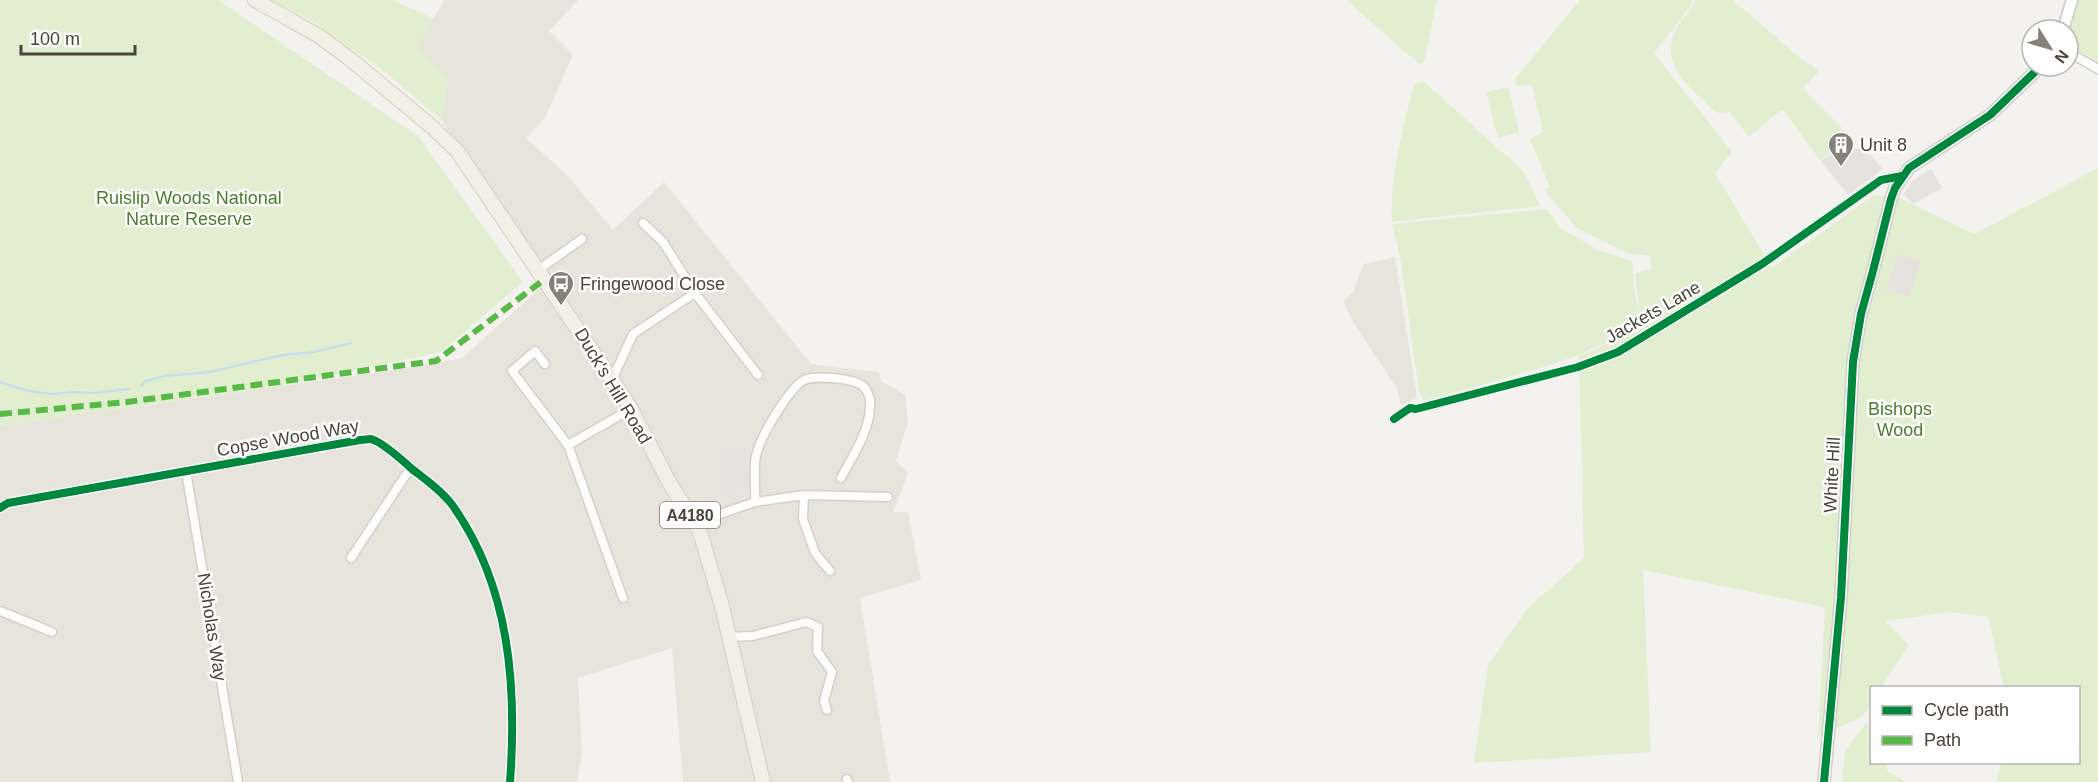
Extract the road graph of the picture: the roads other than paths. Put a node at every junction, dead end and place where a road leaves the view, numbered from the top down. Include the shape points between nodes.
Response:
1 (255, 0) edge
2 (2072, 0) edge
3 (2067, 18) edge
4 (2080, 59) edge
5 (2098, 69) edge
6 (2029, 78) edge
7 (1902, 176) junction
8 (643, 223) dead end
9 (582, 239) dead end
10 (538, 270) junction
11 (695, 293) junction
12 (545, 364) dead end
13 (758, 375) dead end
14 (612, 380) junction
15 (631, 409) junction
16 (1394, 418) dead end
17 (567, 445) junction
18 (411, 467) junction
19 (186, 471) junction
20 (841, 478) dead end
21 (804, 495) junction
22 (888, 497) dead end
23 (755, 502) junction
24 (0, 508) edge
25 (694, 523) junction
26 (351, 558) dead end
27 (830, 571) dead end
28 (623, 598) dead end
29 (0, 611) edge
30 (52, 632) dead end
31 (729, 637) junction
32 (827, 710) dead end
33 (238, 782) edge
34 (510, 782) edge
35 (763, 782) edge
36 (1824, 782) edge

1 - 10 main road, Duck's Hill Road / A4180 via 318,36 431,126 457,151
2 - 3 street
4 - 5 street
6 - 7 street via 1990,115
7 - 16 street, Jackets Lane via 1881,180 1762,264 1618,352 1578,367 1410,408
7 - 36 street, White Hill via 1891,199 1861,314 1853,362 1840,597
8 - 11 street via 663,242
9 - 10 street
10 - 14 main road, Duck's Hill Road / A4180
11 - 13 street
11 - 14 street via 633,334
12 - 17 street via 535,351 512,371
14 - 15 main road, Duck's Hill Road / A4180
15 - 17 street
15 - 25 main road, Duck's Hill Road / A4180
17 - 28 street
18 - 19 street, Copse Wood Way via 371,439
18 - 26 street
18 - 34 street, Copse Wood Way via 452,505 489,572 510,657
19 - 24 street, Copse Wood Way via 8,503
19 - 33 street, Nicholas Way
20 - 23 street via 864,432 870,409 867,391 854,381 808,378 790,393 764,434 756,457
21 - 22 street
21 - 23 street
21 - 27 street via 803,519 815,553
23 - 25 street
25 - 31 main road, Duck's Hill Road / A4180 via 699,529
29 - 30 street
31 - 32 street via 753,636 806,622 818,627 817,651 832,672 824,701
31 - 35 main road, Duck's Hill Road / A4180

